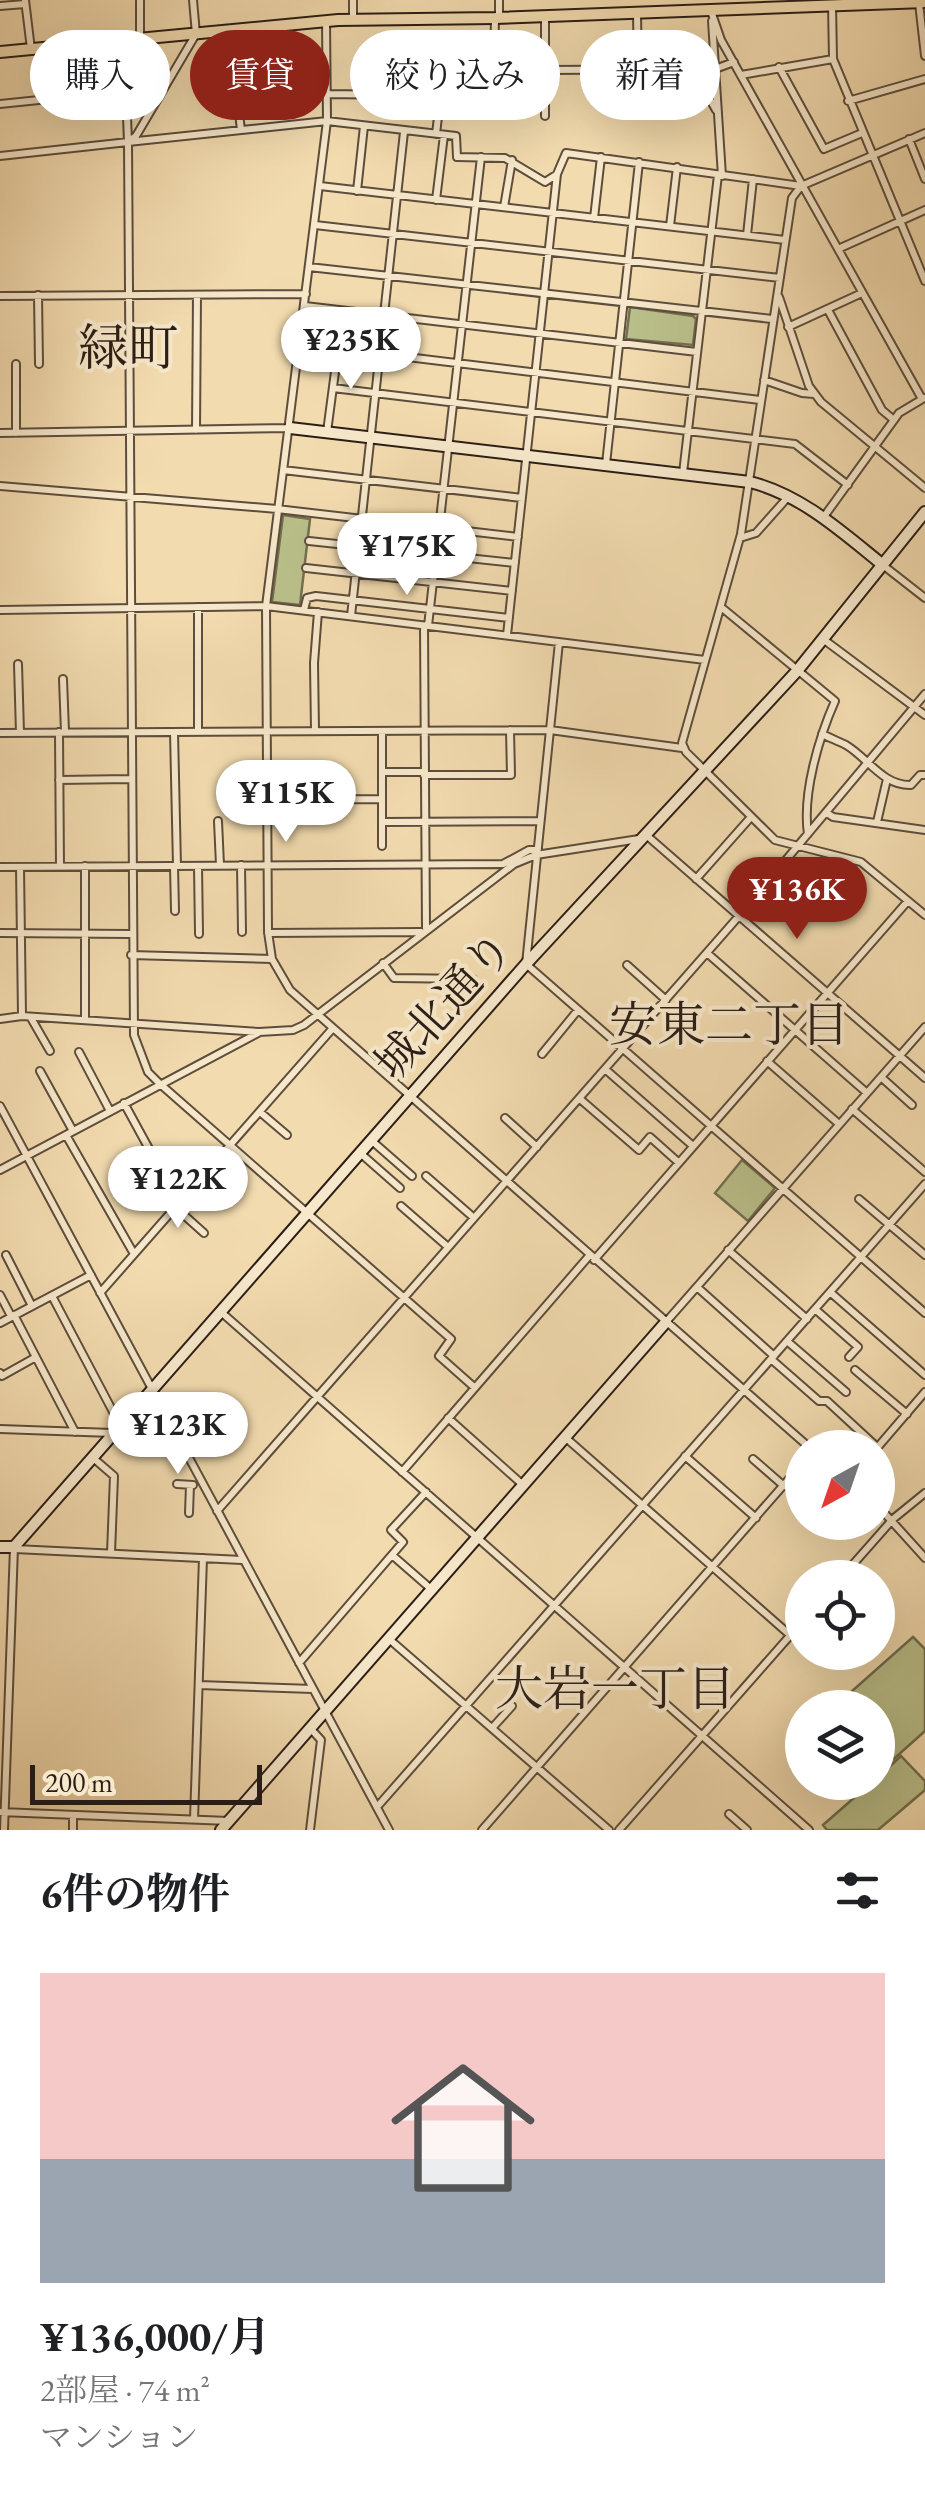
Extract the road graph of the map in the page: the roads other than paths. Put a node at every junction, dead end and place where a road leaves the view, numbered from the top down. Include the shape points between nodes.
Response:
1 (140, 0) edge
2 (192, 0) edge
3 (353, 0) edge
4 (498, 0) edge
5 (25, 2) edge
6 (922, 2) edge
7 (834, 3) edge
8 (711, 5) edge
9 (0, 6) edge
10 (636, 12) junction
11 (545, 16) junction
12 (497, 18) junction
13 (352, 19) junction
14 (326, 21) junction
15 (278, 26) junction
16 (140, 30) edge
17 (196, 30) edge
18 (229, 30) edge
19 (277, 30) edge
20 (326, 30) edge
21 (545, 30) edge
22 (637, 30) edge
23 (712, 30) edge
24 (30, 36) edge
25 (190, 44) edge
26 (30, 49) edge
27 (0, 52) edge
28 (925, 56) edge
29 (833, 59) junction
30 (734, 62) junction
31 (779, 66) junction
32 (720, 67) edge
33 (741, 76) junction
34 (925, 78) edge
35 (30, 101) edge
36 (848, 101) junction
37 (0, 104) edge
38 (127, 120) edge
39 (240, 120) edge
40 (717, 120) edge
41 (327, 121) junction
42 (364, 126) junction
43 (241, 130) junction
44 (404, 132) junction
45 (925, 132) edge
46 (862, 134) junction
47 (440, 135) junction
48 (909, 139) junction
49 (128, 142) junction
50 (0, 156) edge
51 (481, 157) junction
52 (601, 157) junction
53 (872, 157) junction
54 (512, 160) junction
55 (638, 162) junction
56 (678, 168) junction
57 (557, 174) junction
58 (720, 175) junction
59 (753, 179) junction
60 (925, 179) edge
61 (319, 186) junction
62 (802, 186) junction
63 (357, 191) junction
64 (397, 196) junction
65 (436, 200) junction
66 (476, 204) junction
67 (504, 207) junction
68 (925, 210) edge
69 (555, 213) junction
70 (594, 218) junction
71 (900, 221) junction
72 (632, 222) junction
73 (314, 225) junction
74 (670, 226) junction
75 (711, 231) junction
76 (392, 234) junction
77 (747, 235) junction
78 (786, 240) junction
79 (471, 244) junction
80 (838, 249) junction
81 (550, 253) junction
82 (628, 262) junction
83 (309, 267) junction
84 (706, 270) junction
85 (388, 276) junction
86 (780, 278) junction
87 (925, 281) edge
88 (467, 284) junction
89 (862, 293) junction
90 (197, 294) junction
91 (306, 294) junction
92 (545, 294) junction
93 (778, 294) junction
94 (129, 295) junction
95 (0, 296) edge
96 (38, 296) junction
97 (623, 303) junction
98 (304, 306) junction
99 (828, 310) junction
100 (701, 312) junction
101 (383, 315) junction
102 (772, 319) junction
103 (463, 324) junction
104 (788, 327) junction
105 (541, 332) junction
106 (619, 342) junction
107 (300, 344) junction
108 (338, 348) junction
109 (696, 352) junction
110 (379, 353) junction
111 (459, 363) junction
112 (16, 364) dead end
113 (39, 364) dead end
114 (536, 373) junction
115 (764, 380) junction
116 (615, 382) junction
117 (333, 388) junction
118 (692, 392) junction
119 (375, 393) junction
120 (815, 393) junction
121 (924, 398) edge
122 (761, 400) junction
123 (454, 403) junction
124 (532, 412) junction
125 (894, 420) junction
126 (610, 422) junction
127 (290, 428) junction
128 (196, 430) junction
129 (128, 431) junction
130 (688, 431) junction
131 (16, 432) junction
132 (327, 432) junction
133 (0, 433) edge
134 (370, 436) junction
135 (756, 438) junction
136 (449, 445) junction
137 (876, 447) junction
138 (527, 455) junction
139 (606, 464) junction
140 (283, 470) junction
141 (925, 472) edge
142 (683, 474) junction
143 (365, 478) junction
144 (917, 481) junction
145 (750, 482) junction
146 (848, 484) junction
147 (0, 486) edge
148 (444, 488) junction
149 (925, 488) edge
150 (128, 496) junction
151 (789, 496) junction
152 (522, 498) junction
153 (276, 508) junction
154 (925, 512) edge
155 (361, 518) junction
156 (824, 518) junction
157 (440, 528) junction
158 (518, 537) junction
159 (740, 538) junction
160 (308, 541) dead end
161 (358, 546) junction
162 (437, 555) junction
163 (515, 563) junction
164 (883, 565) junction
165 (306, 568) dead end
166 (356, 574) junction
167 (434, 582) junction
168 (512, 590) junction
169 (925, 598) edge
170 (352, 600) junction
171 (266, 606) junction
172 (198, 607) junction
173 (721, 607) junction
174 (129, 608) junction
175 (0, 610) edge
176 (304, 610) junction
177 (430, 610) junction
178 (318, 612) junction
179 (351, 616) junction
180 (509, 618) junction
181 (426, 626) junction
182 (507, 635) junction
183 (823, 639) junction
184 (560, 642) junction
185 (705, 660) junction
186 (18, 664) dead end
187 (797, 671) junction
188 (63, 680) dead end
189 (925, 694) edge
190 (914, 707) junction
191 (925, 715) edge
192 (266, 730) junction
193 (382, 730) junction
194 (424, 730) junction
195 (510, 730) junction
196 (550, 730) junction
197 (315, 731) junction
198 (20, 732) junction
199 (62, 732) junction
200 (130, 732) junction
201 (174, 732) junction
202 (198, 732) junction
203 (0, 733) edge
204 (822, 734) junction
205 (682, 748) junction
206 (868, 763) junction
207 (704, 770) junction
208 (382, 772) junction
209 (424, 774) junction
210 (925, 775) edge
211 (887, 778) junction
212 (130, 779) junction
213 (59, 780) junction
214 (268, 800) junction
215 (382, 800) junction
216 (826, 813) junction
217 (751, 816) junction
218 (218, 821) dead end
219 (425, 821) junction
220 (540, 821) junction
221 (382, 822) junction
222 (876, 822) junction
223 (925, 830) edge
224 (808, 835) junction
225 (643, 836) junction
226 (382, 846) dead end
227 (798, 848) junction
228 (537, 852) junction
229 (425, 864) junction
230 (220, 865) junction
231 (241, 865) junction
232 (268, 865) junction
233 (60, 866) junction
234 (84, 866) junction
235 (130, 866) junction
236 (176, 866) junction
237 (198, 866) junction
238 (0, 867) edge
239 (20, 867) junction
240 (696, 878) junction
241 (925, 898) edge
242 (907, 902) junction
243 (916, 909) junction
244 (175, 910) dead end
245 (925, 915) edge
246 (740, 916) junction
247 (424, 931) junction
248 (242, 932) dead end
249 (0, 933) edge
250 (20, 933) junction
251 (268, 933) junction
252 (85, 934) junction
253 (131, 934) junction
254 (199, 934) dead end
255 (707, 953) junction
256 (131, 955) junction
257 (272, 959) junction
258 (382, 963) junction
259 (526, 964) junction
260 (627, 965) dead end
261 (473, 979) dead end
262 (827, 993) junction
263 (666, 1000) junction
264 (578, 1010) junction
265 (317, 1014) junction
266 (26, 1016) junction
267 (0, 1019) edge
268 (85, 1020) junction
269 (131, 1023) junction
270 (925, 1027) edge
271 (332, 1028) junction
272 (794, 1031) junction
273 (259, 1032) junction
274 (623, 1049) junction
275 (50, 1052) dead end
276 (78, 1052) dead end
277 (542, 1054) dead end
278 (900, 1056) junction
279 (767, 1061) junction
280 (605, 1069) junction
281 (40, 1071) dead end
282 (881, 1078) junction
283 (925, 1078) edge
284 (159, 1083) junction
285 (867, 1093) junction
286 (409, 1096) junction
287 (579, 1098) junction
288 (124, 1103) junction
289 (912, 1105) dead end
290 (0, 1106) edge
291 (852, 1109) junction
292 (110, 1110) junction
293 (260, 1112) junction
294 (505, 1118) dead end
295 (839, 1124) junction
296 (710, 1126) junction
297 (69, 1133) junction
298 (287, 1135) dead end
299 (370, 1140) junction
300 (230, 1145) junction
301 (693, 1146) junction
302 (537, 1147) junction
303 (359, 1152) junction
304 (26, 1156) junction
305 (678, 1162) junction
306 (0, 1170) edge
307 (925, 1172) edge
308 (412, 1176) dead end
309 (426, 1176) dead end
310 (506, 1181) junction
311 (925, 1184) edge
312 (400, 1188) dead end
313 (782, 1188) junction
314 (918, 1192) junction
315 (925, 1198) edge
316 (859, 1199) dead end
317 (177, 1204) junction
318 (401, 1206) dead end
319 (307, 1212) junction
320 (474, 1218) junction
321 (889, 1224) junction
322 (204, 1232) dead end
323 (448, 1247) junction
324 (728, 1250) junction
325 (134, 1254) junction
326 (6, 1255) dead end
327 (861, 1256) junction
328 (925, 1256) edge
329 (592, 1258) junction
330 (90, 1275) junction
331 (696, 1286) junction
332 (830, 1292) junction
333 (100, 1294) junction
334 (0, 1295) edge
335 (52, 1296) junction
336 (404, 1298) junction
337 (32, 1306) junction
338 (815, 1309) junction
339 (220, 1311) junction
340 (925, 1313) edge
341 (13, 1316) junction
342 (806, 1319) junction
343 (666, 1322) junction
344 (0, 1323) edge
345 (787, 1341) junction
346 (36, 1357) junction
347 (849, 1357) dead end
348 (773, 1358) junction
349 (855, 1370) dead end
350 (0, 1373) edge
351 (925, 1375) edge
352 (474, 1387) junction
353 (152, 1389) junction
354 (744, 1390) junction
355 (846, 1392) dead end
356 (925, 1392) edge
357 (317, 1398) junction
358 (906, 1414) junction
359 (448, 1418) junction
360 (0, 1429) edge
361 (116, 1429) junction
362 (790, 1430) edge
363 (859, 1430) edge
364 (892, 1430) edge
365 (75, 1432) junction
366 (566, 1438) junction
367 (685, 1456) junction
368 (92, 1457) junction
369 (753, 1459) dead end
370 (402, 1472) junction
371 (177, 1484) dead end
372 (785, 1484) joint
373 (190, 1485) junction
374 (204, 1486) junction
375 (524, 1486) junction
376 (426, 1492) junction
377 (925, 1493) edge
378 (642, 1505) junction
379 (217, 1511) junction
380 (189, 1513) dead end
381 (895, 1517) edge
382 (756, 1518) junction
383 (895, 1521) edge
384 (478, 1538) junction
385 (875, 1540) edge
386 (0, 1546) edge
387 (14, 1548) junction
388 (111, 1554) junction
389 (392, 1555) junction
390 (204, 1558) junction
391 (925, 1558) edge
392 (244, 1560) junction
393 (858, 1560) edge
394 (713, 1568) junction
395 (432, 1590) junction
396 (555, 1605) junction
397 (785, 1631) edge
398 (390, 1639) junction
399 (785, 1641) edge
400 (299, 1663) junction
401 (624, 1667) junction
402 (0, 1678) edge
403 (10, 1679) junction
404 (199, 1685) junction
405 (313, 1689) junction
406 (468, 1704) junction
407 (512, 1706) dead end
408 (324, 1711) junction
409 (493, 1727) junction
410 (309, 1728) junction
411 (337, 1735) junction
412 (703, 1735) junction
413 (321, 1740) junction
414 (4, 1746) edge
415 (537, 1766) junction
416 (3, 1770) edge
417 (377, 1808) junction
418 (2, 1812) edge
419 (73, 1814) junction
420 (729, 1814) dead end
421 (172, 1818) junction
422 (194, 1820) junction
423 (225, 1825) edge
424 (806, 1829) edge
425 (4, 1830) edge
426 (73, 1830) edge
427 (171, 1830) edge
428 (310, 1830) edge
429 (389, 1830) edge
430 (482, 1830) edge
431 (609, 1830) edge
432 (619, 1830) edge
433 (747, 1830) edge

1 - 16 street
2 - 17 street
3 - 13 street
4 - 12 street
5 - 9 street
5 - 24 street
6 - 7 main road
6 - 28 street
7 - 8 main road
7 - 29 street
8 - 10 main road
8 - 23 street
8 - 30 street
10 - 11 main road
10 - 22 street
11 - 12 main road
11 - 21 street
12 - 13 main road
12 - 47 street via 494,61 444,66
13 - 14 main road
14 - 15 main road
14 - 20 street
15 - 18 main road
15 - 19 street
25 - 49 street
26 - 27 main road
29 - 31 street
29 - 36 street
30 - 32 street
30 - 33 street
31 - 33 street
31 - 46 street via 824,148
33 - 62 street
34 - 36 street
35 - 37 street
36 - 46 street
38 - 49 street
39 - 43 street
40 - 58 street
41 - 42 street
41 - 43 street
41 - 61 street
42 - 44 street
42 - 63 street
43 - 49 street
44 - 47 street
44 - 64 street
45 - 48 street
46 - 53 street
47 - 51 street via 456,136 457,157
47 - 65 street
48 - 53 street
48 - 60 street
49 - 50 street
49 - 94 street
51 - 54 street
51 - 66 street
52 - 55 street
52 - 57 street via 566,152
52 - 70 street
53 - 62 street
53 - 71 street
54 - 57 street via 544,182
54 - 67 street
55 - 56 street
55 - 72 street
56 - 58 street
56 - 74 street
57 - 69 street
58 - 59 street
58 - 75 street
59 - 62 street
59 - 77 street
61 - 63 street
61 - 73 street
62 - 78 street via 789,208
62 - 80 street
63 - 64 street
64 - 65 street
64 - 76 street
65 - 66 street
66 - 67 street
66 - 79 street
67 - 69 street
68 - 71 street
69 - 70 street
69 - 81 street
70 - 72 street
71 - 80 street
71 - 87 street
72 - 74 street
72 - 82 street
73 - 76 street
73 - 83 street
74 - 75 street
75 - 77 street
75 - 84 street
76 - 79 street
76 - 85 street
77 - 78 street
78 - 86 street
79 - 81 street
79 - 88 street
80 - 89 street
81 - 82 street
81 - 92 street
82 - 84 street
82 - 97 street
83 - 85 street
83 - 91 street
84 - 86 street
84 - 100 street
85 - 88 street
85 - 101 street
86 - 93 street
88 - 92 street
88 - 103 street
89 - 99 street
89 - 121 street
90 - 91 street
90 - 94 street
90 - 128 street
91 - 98 street
92 - 97 street
92 - 105 street
93 - 102 street
93 - 104 street
94 - 96 street
94 - 129 street
95 - 96 street
96 - 113 street
97 - 100 street
97 - 106 street
98 - 101 street
98 - 107 street
99 - 104 street
99 - 125 street via 882,410
100 - 102 street
100 - 109 street
101 - 103 street
101 - 110 street
102 - 115 street
103 - 105 street
103 - 111 street
104 - 120 street
105 - 106 street
105 - 114 street
106 - 109 street
106 - 116 street
107 - 108 street
107 - 127 street
108 - 110 street
108 - 117 street
109 - 118 street
110 - 111 street
110 - 119 street
111 - 114 street
111 - 123 street
112 - 131 street
114 - 116 street
114 - 124 street
115 - 120 street
115 - 122 street
116 - 118 street
116 - 126 street
117 - 119 street
117 - 132 street
118 - 122 street
118 - 130 street
119 - 123 street
119 - 134 street
120 - 137 street
121 - 125 street
122 - 135 street
123 - 124 street
123 - 136 street
124 - 126 street
124 - 138 street
125 - 137 street
126 - 130 street
126 - 139 street
127 - 128 street
127 - 132 street
127 - 140 street
128 - 129 street
129 - 131 street
129 - 150 street
130 - 135 street
130 - 142 street
131 - 133 street
132 - 134 street
134 - 136 street
134 - 143 street
135 - 145 street
135 - 146 street via 795,444
136 - 138 street
136 - 148 street
137 - 144 street
137 - 146 street
138 - 139 street
138 - 152 street
139 - 142 street
140 - 143 street
140 - 153 street
141 - 144 street
142 - 145 street
143 - 148 street
143 - 155 street
144 - 149 street
145 - 151 street
145 - 159 street
146 - 156 street
147 - 150 street
148 - 152 street
148 - 157 street
150 - 153 street
150 - 174 street
151 - 156 street
151 - 159 street via 756,532
152 - 158 street
153 - 155 street
153 - 171 street
154 - 164 street, 城北通り
155 - 157 street
155 - 161 street
156 - 164 street
157 - 158 street
157 - 162 street
158 - 163 street
159 - 173 street
160 - 161 street
161 - 162 street
161 - 166 street
162 - 163 street
162 - 167 street
163 - 168 street
164 - 169 street
164 - 183 street, 城北通り
165 - 166 street
166 - 167 street
166 - 170 street
167 - 168 street
167 - 177 street
168 - 180 street
170 - 176 street via 311,596
170 - 177 street
170 - 179 street
171 - 172 street
171 - 176 street
171 - 192 street
172 - 174 street
172 - 202 street
173 - 185 street
173 - 187 street
174 - 175 street
174 - 200 street
176 - 178 street
177 - 180 street
177 - 181 street
178 - 179 street
178 - 197 street
179 - 181 street
180 - 182 street
181 - 182 street
181 - 194 street
182 - 184 street
183 - 187 street, 城北通り
183 - 190 street
184 - 185 street
184 - 196 street
185 - 205 street
186 - 198 street
187 - 204 street via 835,701
187 - 207 street, 城北通り
188 - 199 street
189 - 190 street
190 - 191 street
190 - 206 street
192 - 197 street
192 - 202 street
192 - 214 street
193 - 194 street
193 - 197 street
193 - 208 street
194 - 195 street
194 - 209 street
195 - 196 street
195 - 209 street via 510,774
196 - 205 street
196 - 220 street
198 - 199 street
198 - 203 street
199 - 200 street
199 - 213 street
200 - 201 street
200 - 212 street
201 - 202 street
201 - 236 street
204 - 206 street
204 - 224 street
205 - 207 street
206 - 211 street
206 - 216 street
207 - 217 street
207 - 225 street, 城北通り
208 - 209 street
208 - 215 street
209 - 219 street
210 - 211 street via 904,786
211 - 222 street
212 - 213 street
212 - 235 street
213 - 233 street
214 - 215 street
214 - 232 street
215 - 221 street
216 - 222 street
216 - 224 street
217 - 227 street via 774,840
217 - 240 street
218 - 230 street
219 - 220 street
219 - 221 street
219 - 229 street
220 - 228 street
221 - 226 street
222 - 223 street
224 - 227 street
225 - 228 street
225 - 240 street
225 - 259 street, 城北通り
227 - 242 street via 861,862
227 - 246 street
228 - 229 street via 503,864
228 - 247 street
228 - 259 street
229 - 232 street
229 - 247 street
230 - 231 street
230 - 237 street
231 - 232 street
231 - 248 street
232 - 251 street
233 - 234 street
233 - 239 street
234 - 235 street
234 - 252 street
235 - 236 street
235 - 253 street
236 - 237 street
236 - 244 street
237 - 254 street
238 - 239 street
239 - 250 street
240 - 246 street
241 - 243 street
242 - 243 street
242 - 262 street
243 - 245 street
246 - 255 street
246 - 262 street
247 - 251 street
247 - 258 street
249 - 250 street
250 - 252 street
250 - 266 street
251 - 257 street
252 - 253 street
252 - 268 street
253 - 256 street
255 - 263 street
255 - 272 street
256 - 257 street
256 - 269 street
257 - 265 street via 281,980
258 - 261 street via 394,978
258 - 265 street
259 - 264 street
259 - 286 street, 城北通り
260 - 263 street
262 - 272 street
262 - 278 street
263 - 274 street
264 - 274 street
264 - 277 street
265 - 271 street
265 - 273 street via 293,1030
266 - 267 street
266 - 268 street
266 - 275 street
268 - 269 street
269 - 273 street
269 - 284 street via 148,1072
270 - 278 street
271 - 286 street
271 - 293 street
272 - 279 street
272 - 285 street
273 - 284 street
274 - 280 street
274 - 296 street
276 - 292 street
278 - 282 street
278 - 283 street
279 - 295 street
279 - 296 street
280 - 287 street
280 - 301 street
281 - 297 street
282 - 285 street
282 - 289 street
284 - 288 street
284 - 300 street
285 - 291 street
286 - 299 street, 城北通り
286 - 310 street
287 - 302 street
287 - 305 street via 638,1150 650,1137
288 - 292 street
288 - 317 street
290 - 304 street
291 - 295 street
291 - 307 street
292 - 297 street
293 - 298 street
293 - 300 street
294 - 302 street
295 - 313 street
296 - 301 street
296 - 313 street
297 - 304 street
297 - 325 street
299 - 303 street, 城北通り
299 - 308 street
300 - 317 street
300 - 319 street
301 - 305 street
302 - 310 street
303 - 312 street
303 - 319 street, 城北通り
304 - 306 street
304 - 330 street
305 - 329 street
309 - 320 street
310 - 320 street
310 - 329 street
311 - 314 street
313 - 324 street
313 - 327 street
314 - 315 street
314 - 321 street
316 - 321 street
317 - 322 street
317 - 325 street
318 - 323 street
319 - 336 street
319 - 339 street, 城北通り
320 - 323 street
321 - 327 street
321 - 328 street
323 - 336 street
324 - 331 street
324 - 342 street
325 - 333 street
326 - 337 street
327 - 332 street
327 - 340 street
329 - 343 street
329 - 352 street
330 - 333 street
330 - 335 street
331 - 343 street
331 - 348 street
332 - 338 street
332 - 351 street
333 - 353 street
334 - 341 street
335 - 337 street
335 - 361 street
336 - 352 street via 450,1339 439,1356
336 - 357 street
337 - 341 street
338 - 342 street
338 - 347 street via 858,1347
339 - 353 street, 城北通り
339 - 357 street
341 - 344 street
341 - 346 street
342 - 345 street
343 - 354 street
343 - 366 street
345 - 348 street
345 - 355 street
346 - 350 street
346 - 365 street
348 - 354 street
348 - 363 street
349 - 358 street
352 - 359 street
353 - 361 street, 城北通り
353 - 374 street
354 - 362 street
354 - 367 street
356 - 358 street
357 - 370 street
357 - 379 street
358 - 364 street
359 - 370 street
359 - 375 street
360 - 365 street
361 - 365 street
361 - 368 street, 城北通り
366 - 375 street
366 - 378 street
367 - 378 street
367 - 382 street
368 - 387 street, 城北通り
368 - 388 street via 114,1476
369 - 372 street
370 - 376 street
371 - 373 street
372 - 382 street
373 - 374 street
373 - 380 street
374 - 379 street
375 - 384 street
376 - 384 street
376 - 389 street via 391,1530 404,1542
377 - 381 street
378 - 394 street
378 - 396 street
379 - 392 street
382 - 394 street
383 - 391 street
384 - 395 street
384 - 396 street
385 - 393 street
386 - 387 street
387 - 388 street
387 - 403 street
388 - 390 street
389 - 395 street
389 - 400 street
390 - 392 street
390 - 404 street
392 - 400 street
394 - 397 street
394 - 401 street
395 - 398 street
396 - 401 street
396 - 406 street
398 - 406 street
398 - 408 street
399 - 412 street
400 - 405 street
401 - 412 street
401 - 415 street
402 - 403 street
403 - 414 street
404 - 405 street
404 - 422 street
405 - 408 street
406 - 409 street
406 - 417 street
407 - 409 street
408 - 410 street
408 - 411 street
409 - 415 street
410 - 413 street
410 - 423 street
411 - 413 street
411 - 417 street
412 - 424 street
412 - 432 street
413 - 428 street
414 - 416 street
415 - 430 street
415 - 431 street
416 - 418 street
417 - 429 street
418 - 419 street
418 - 425 street
419 - 421 street
419 - 426 street
420 - 433 street
421 - 422 street
421 - 427 street
422 - 423 street

